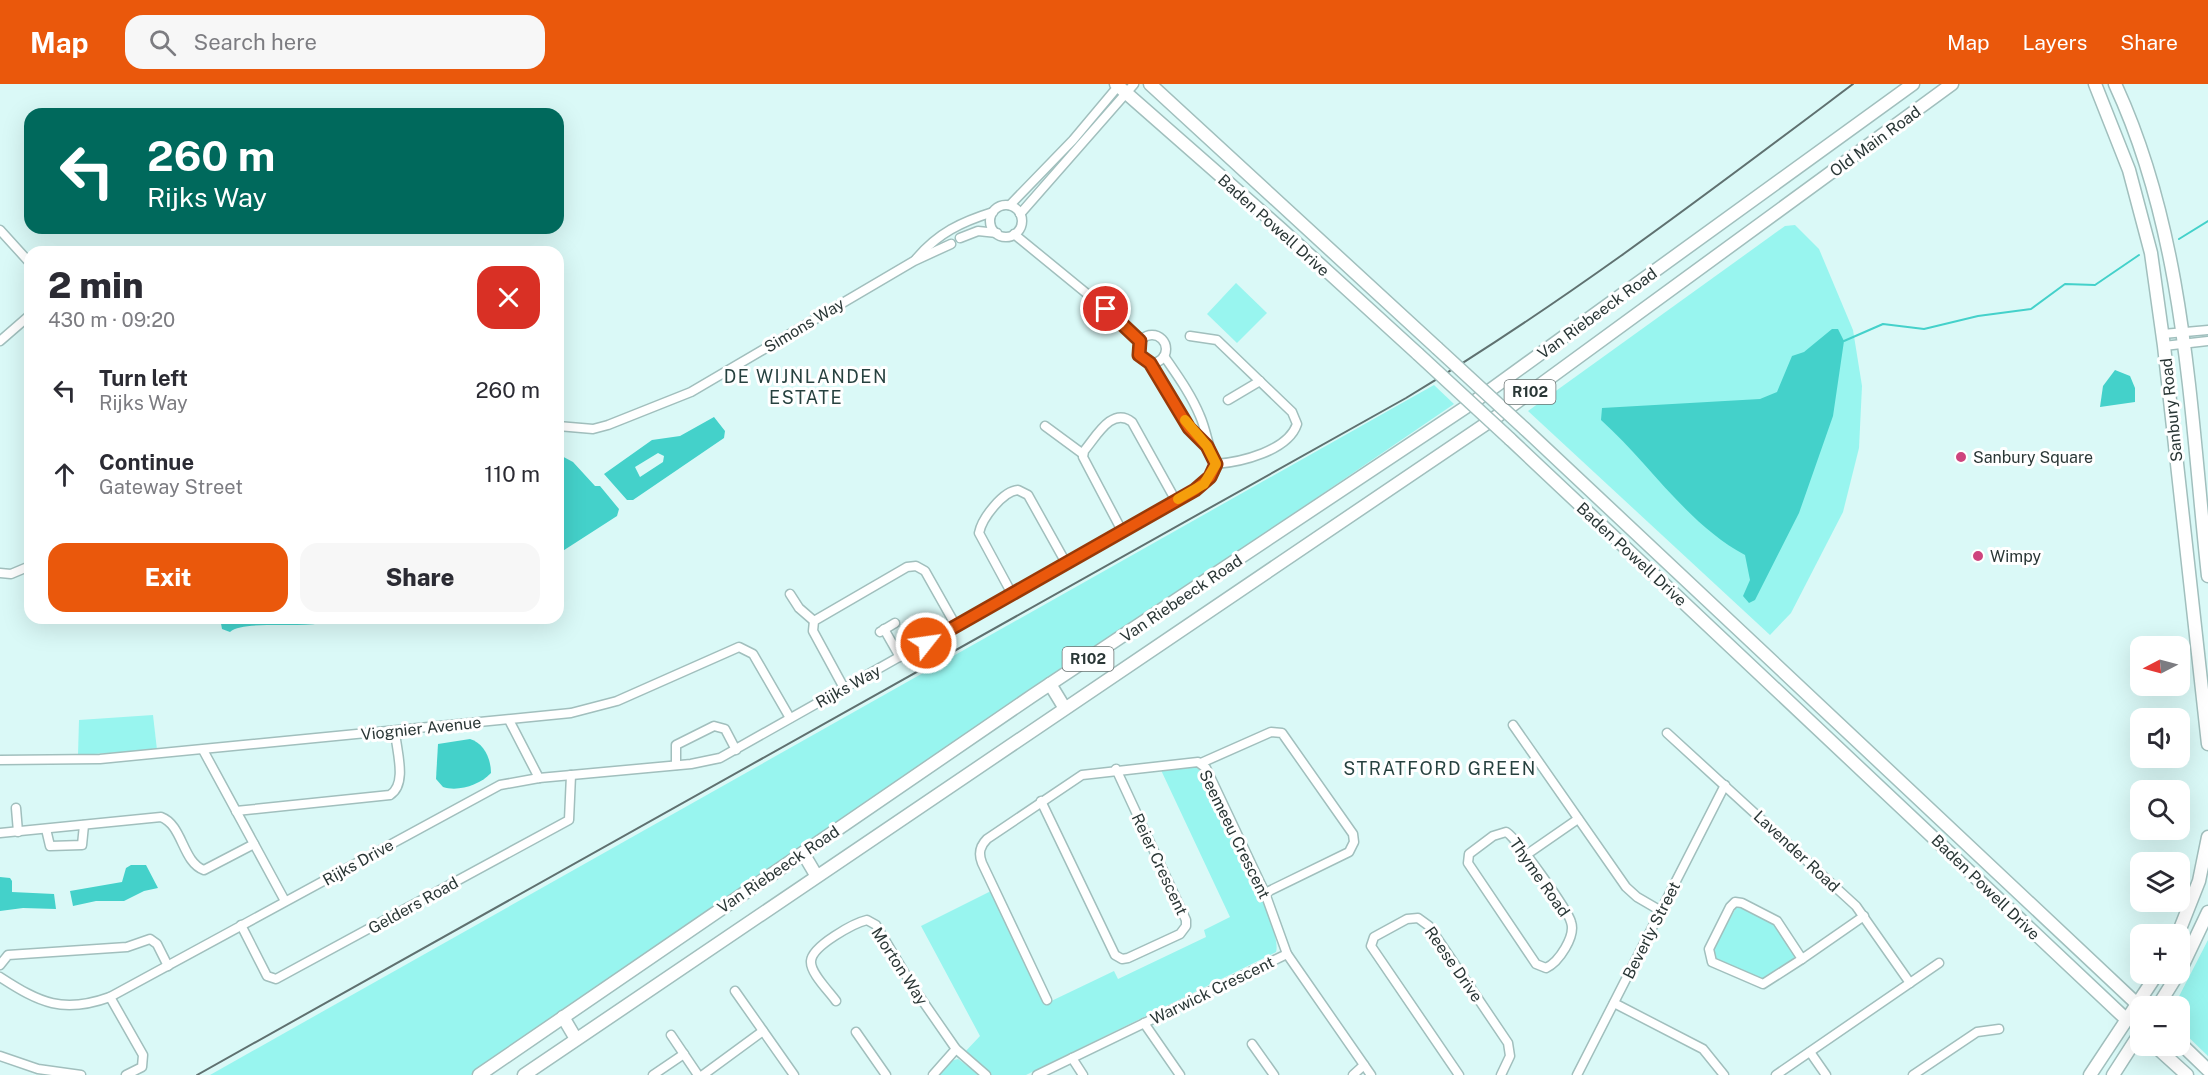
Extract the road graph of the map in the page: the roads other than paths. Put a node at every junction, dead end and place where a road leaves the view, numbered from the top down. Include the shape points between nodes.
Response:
1 (1150, 84) edge
2 (1912, 84) edge
3 (1952, 84) edge
4 (2095, 84) edge
5 (2115, 84) edge
6 (1123, 86) edge
7 (1789, 174) joint
8 (1798, 198) joint
9 (1010, 205) junction
10 (993, 212) junction
11 (1020, 214) junction
12 (0, 230) edge
13 (996, 233) junction
14 (1014, 234) junction
15 (960, 238) dead end
16 (951, 244) dead end
17 (24, 256) edge
18 (914, 261) junction
19 (24, 320) edge
20 (2208, 330) edge
21 (1190, 336) dead end
22 (2182, 338) junction
23 (2163, 340) junction
24 (0, 341) edge
25 (1140, 341) junction
26 (2208, 341) edge
27 (1164, 356) junction
28 (1150, 363) junction
29 (1260, 381) junction
30 (1186, 390) junction
31 (1172, 398) junction
32 (1227, 400) dead end
33 (1045, 426) dead end
34 (564, 427) edge
35 (1207, 446) junction
36 (1083, 454) junction
37 (1216, 464) junction
38 (1176, 501) junction
39 (1122, 531) junction
40 (1066, 563) junction
41 (24, 569) edge
42 (0, 573) edge
43 (2208, 576) edge
44 (790, 594) dead end
45 (1012, 594) junction
46 (814, 621) junction
47 (895, 622) dead end
48 (956, 626) junction
49 (900, 657) junction
50 (1050, 684) junction
51 (844, 688) junction
52 (1064, 707) junction
53 (790, 718) junction
54 (509, 720) junction
55 (1513, 724) dead end
56 (394, 731) junction
57 (1667, 733) dead end
58 (2208, 744) edge
59 (203, 750) junction
60 (736, 750) junction
61 (0, 760) edge
62 (1201, 763) junction
63 (676, 765) junction
64 (1116, 769) junction
65 (571, 775) junction
66 (539, 778) junction
67 (1725, 785) junction
68 (1041, 801) junction
69 (16, 808) dead end
70 (236, 811) junction
71 (1578, 819) junction
72 (84, 825) junction
73 (45, 829) junction
74 (18, 832) junction
75 (0, 834) edge
76 (2208, 837) edge
77 (254, 844) junction
78 (803, 853) junction
79 (1526, 855) junction
80 (816, 875) junction
81 (1265, 893) junction
82 (285, 901) junction
83 (1661, 911) junction
84 (2208, 912) edge
85 (1864, 916) junction
86 (2182, 924) edge
87 (241, 925) junction
88 (2190, 949) edge
89 (1287, 954) junction
90 (1802, 959) junction
91 (1939, 963) dead end
92 (0, 965) edge
93 (168, 966) junction
94 (0, 977) edge
95 (1910, 982) junction
96 (735, 991) dead end
97 (110, 997) junction
98 (2130, 997) edge
99 (1047, 1000) dead end
100 (836, 1001) dead end
101 (1614, 1003) junction
102 (2130, 1016) edge
103 (563, 1017) junction
104 (2127, 1020) junction
105 (1144, 1023) junction
106 (2130, 1023) edge
107 (1999, 1029) dead end
108 (763, 1031) junction
109 (856, 1032) dead end
110 (671, 1035) dead end
111 (576, 1039) junction
112 (1252, 1044) dead end
113 (2130, 1048) edge
114 (956, 1050) junction
115 (1810, 1052) junction
116 (2190, 1053) edge
117 (684, 1054) junction
118 (0, 1056) edge
119 (2166, 1056) edge
120 (1072, 1058) junction
121 (1364, 1065) junction
122 (2208, 1070) edge
123 (53, 1073) edge
124 (81, 1075) edge
125 (126, 1075) edge
126 (479, 1075) edge
127 (524, 1075) edge
128 (653, 1075) edge
129 (698, 1075) edge
130 (703, 1075) edge
131 (794, 1075) edge
132 (886, 1075) edge
133 (933, 1075) edge
134 (986, 1075) edge
135 (1037, 1075) edge
136 (1083, 1075) edge
137 (1180, 1075) edge
138 (1274, 1075) edge
139 (1353, 1075) edge
140 (1371, 1075) edge
141 (1459, 1075) edge
142 (1501, 1075) edge
143 (1577, 1075) edge
144 (1724, 1075) edge
145 (1776, 1075) edge
146 (1826, 1075) edge
147 (1913, 1075) edge
148 (2090, 1075) edge
149 (2113, 1075) edge
150 (2187, 1075) edge

1 - 98 main road, Baden Powell Drive, bridge via 1525,429
2 - 7 main road, Old Main Road / R102
3 - 8 main road, Old Main Road / R102
4 - 23 main road, Sanbury Road via 2136,193 2151,253
5 - 22 main road, Sanbury Road via 2154,188 2171,261
6 - 9 street
6 - 11 street
6 - 104 main road, Baden Powell Drive, bridge via 1510,439
7 - 50 main road, Van Riebeeck Road / R102 via 1475,401
8 - 52 main road, Van Riebeeck Road / R102 via 1499,414
9 - 10 street
9 - 11 street
10 - 13 street via 990,221
10 - 18 street, Simons Way via 940,234
11 - 14 street via 1022,223
12 - 17 street
13 - 14 street via 1005,237
13 - 15 street via 978,231
14 - 25 street
16 - 18 street, Simons Way
18 - 34 street, Simons Way via 691,392 609,425 593,429
19 - 24 street
20 - 22 street
21 - 29 street via 1217,340
22 - 23 street
22 - 26 street
22 - 43 main road, Sanbury Road
23 - 58 main road, Sanbury Road
25 - 27 street via 1147,335 1160,337 1166,345
25 - 28 street via 1139,355
27 - 28 street
27 - 30 street
28 - 31 street
29 - 32 street
29 - 37 street via 1292,412 1295,430 1252,459
30 - 31 street
30 - 35 street via 1202,419
31 - 35 street via 1189,428
33 - 36 street
35 - 37 street
36 - 38 street via 1110,421 1126,417 1134,424
36 - 39 street
37 - 38 street, Rijks Way via 1204,484
38 - 39 street, Rijks Way
39 - 40 street, Rijks Way
40 - 45 street, Rijks Way
40 - 45 street via 1028,495 1011,491 981,525 979,533
41 - 42 street
44 - 46 street
45 - 48 street, Rijks Way
46 - 48 street via 913,565 925,571
46 - 51 street via 813,631
47 - 49 street via 882,630
48 - 49 street, Rijks Way
49 - 51 street, Rijks Way
50 - 52 main road
50 - 78 main road, Van Riebeeck Road / R102
51 - 53 street, Rijks Way
52 - 80 main road, Van Riebeeck Road / R102
53 - 54 street, Viognier Avenue via 753,654 739,647 617,701 571,714
53 - 60 street, Rijks Way
54 - 56 street, Viognier Avenue
54 - 66 street
55 - 71 street
56 - 59 street, Viognier Avenue
56 - 70 street via 400,781 390,795
57 - 67 street, Lavender Road
59 - 61 street, Viognier Avenue via 100,759
59 - 70 street
60 - 63 street, Rijks Drive via 708,762
60 - 63 street via 725,729 714,726 676,745
62 - 64 street, Seemeeu Crescent
62 - 81 street, Seemeeu Crescent
62 - 81 street via 1270,732 1281,733 1353,834 1349,852
63 - 65 street, Rijks Drive
64 - 68 street, Seemeeu Crescent via 1082,774
64 - 68 street, Reier Crescent via 1186,920 1180,934 1128,958 1114,955
65 - 66 street, Rijks Drive
65 - 87 street, Gelders Road via 569,820 283,976 267,976
66 - 82 street, Rijks Drive via 494,787
67 - 83 street, Beverly Street
67 - 85 street, Lavender Road
68 - 99 street, Seemeeu Crescent via 987,839 979,854
69 - 74 street
70 - 77 street
71 - 79 street
71 - 83 street via 1630,893
72 - 73 street
72 - 73 street via 82,845 50,846
72 - 77 street via 166,818 195,865 204,870
73 - 74 street
74 - 75 street
76 - 86 main road via 2199,881
77 - 82 street
78 - 80 main road
78 - 103 main road, Van Riebeeck Road / R102
79 - 79 street, Thyme Road via 1571,920 1571,934 1557,961 1546,968 1536,964 1467,860 1482,844 1506,832
80 - 111 main road, Van Riebeeck Road / R102
81 - 89 street, Seemeeu Crescent
82 - 87 street, Rijks Drive
83 - 101 street, Beverly Street
84 - 88 main road
85 - 90 street
85 - 95 street, Lavender Road
87 - 93 street, Rijks Drive
89 - 105 street, Warwick Crescent
89 - 121 street, Warwick Crescent
90 - 90 street via 1759,984 1712,962 1708,953 1730,907 1738,902 1777,921
91 - 95 street
92 - 93 street via 13,954 127,947 150,939 157,944
93 - 97 street, Rijks Drive
94 - 97 street, Rijks Drive via 48,1004 92,1004
95 - 115 street
96 - 108 street
97 - 125 street via 143,1055 142,1066
100 - 114 street, Morton Way via 812,968 811,960 815,951 855,922 867,920 876,925
101 - 143 street, Beverly Street
101 - 144 street via 1703,1049
102 - 104 main road
103 - 111 main road
103 - 126 main road, Van Riebeeck Road / R102
104 - 106 main road, Baden Powell Drive
104 - 148 main road
105 - 120 street, Warwick Crescent
105 - 137 street
107 - 147 street via 1977,1032
108 - 130 street
108 - 131 street
109 - 132 street
110 - 117 street
111 - 127 main road, Van Riebeeck Road / R102
112 - 138 street
113 - 149 main road
114 - 133 street
114 - 134 street, Morton Way
115 - 145 street
115 - 146 street
116 - 122 main road
117 - 128 street
117 - 129 street
118 - 123 street
119 - 150 main road
120 - 135 street, Warwick Crescent
120 - 136 street
121 - 139 street
121 - 140 street, Warwick Crescent
123 - 124 street
141 - 142 street, Reese Drive via 1371,946 1374,937 1407,919 1418,918 1429,926 1508,1042 1510,1056

